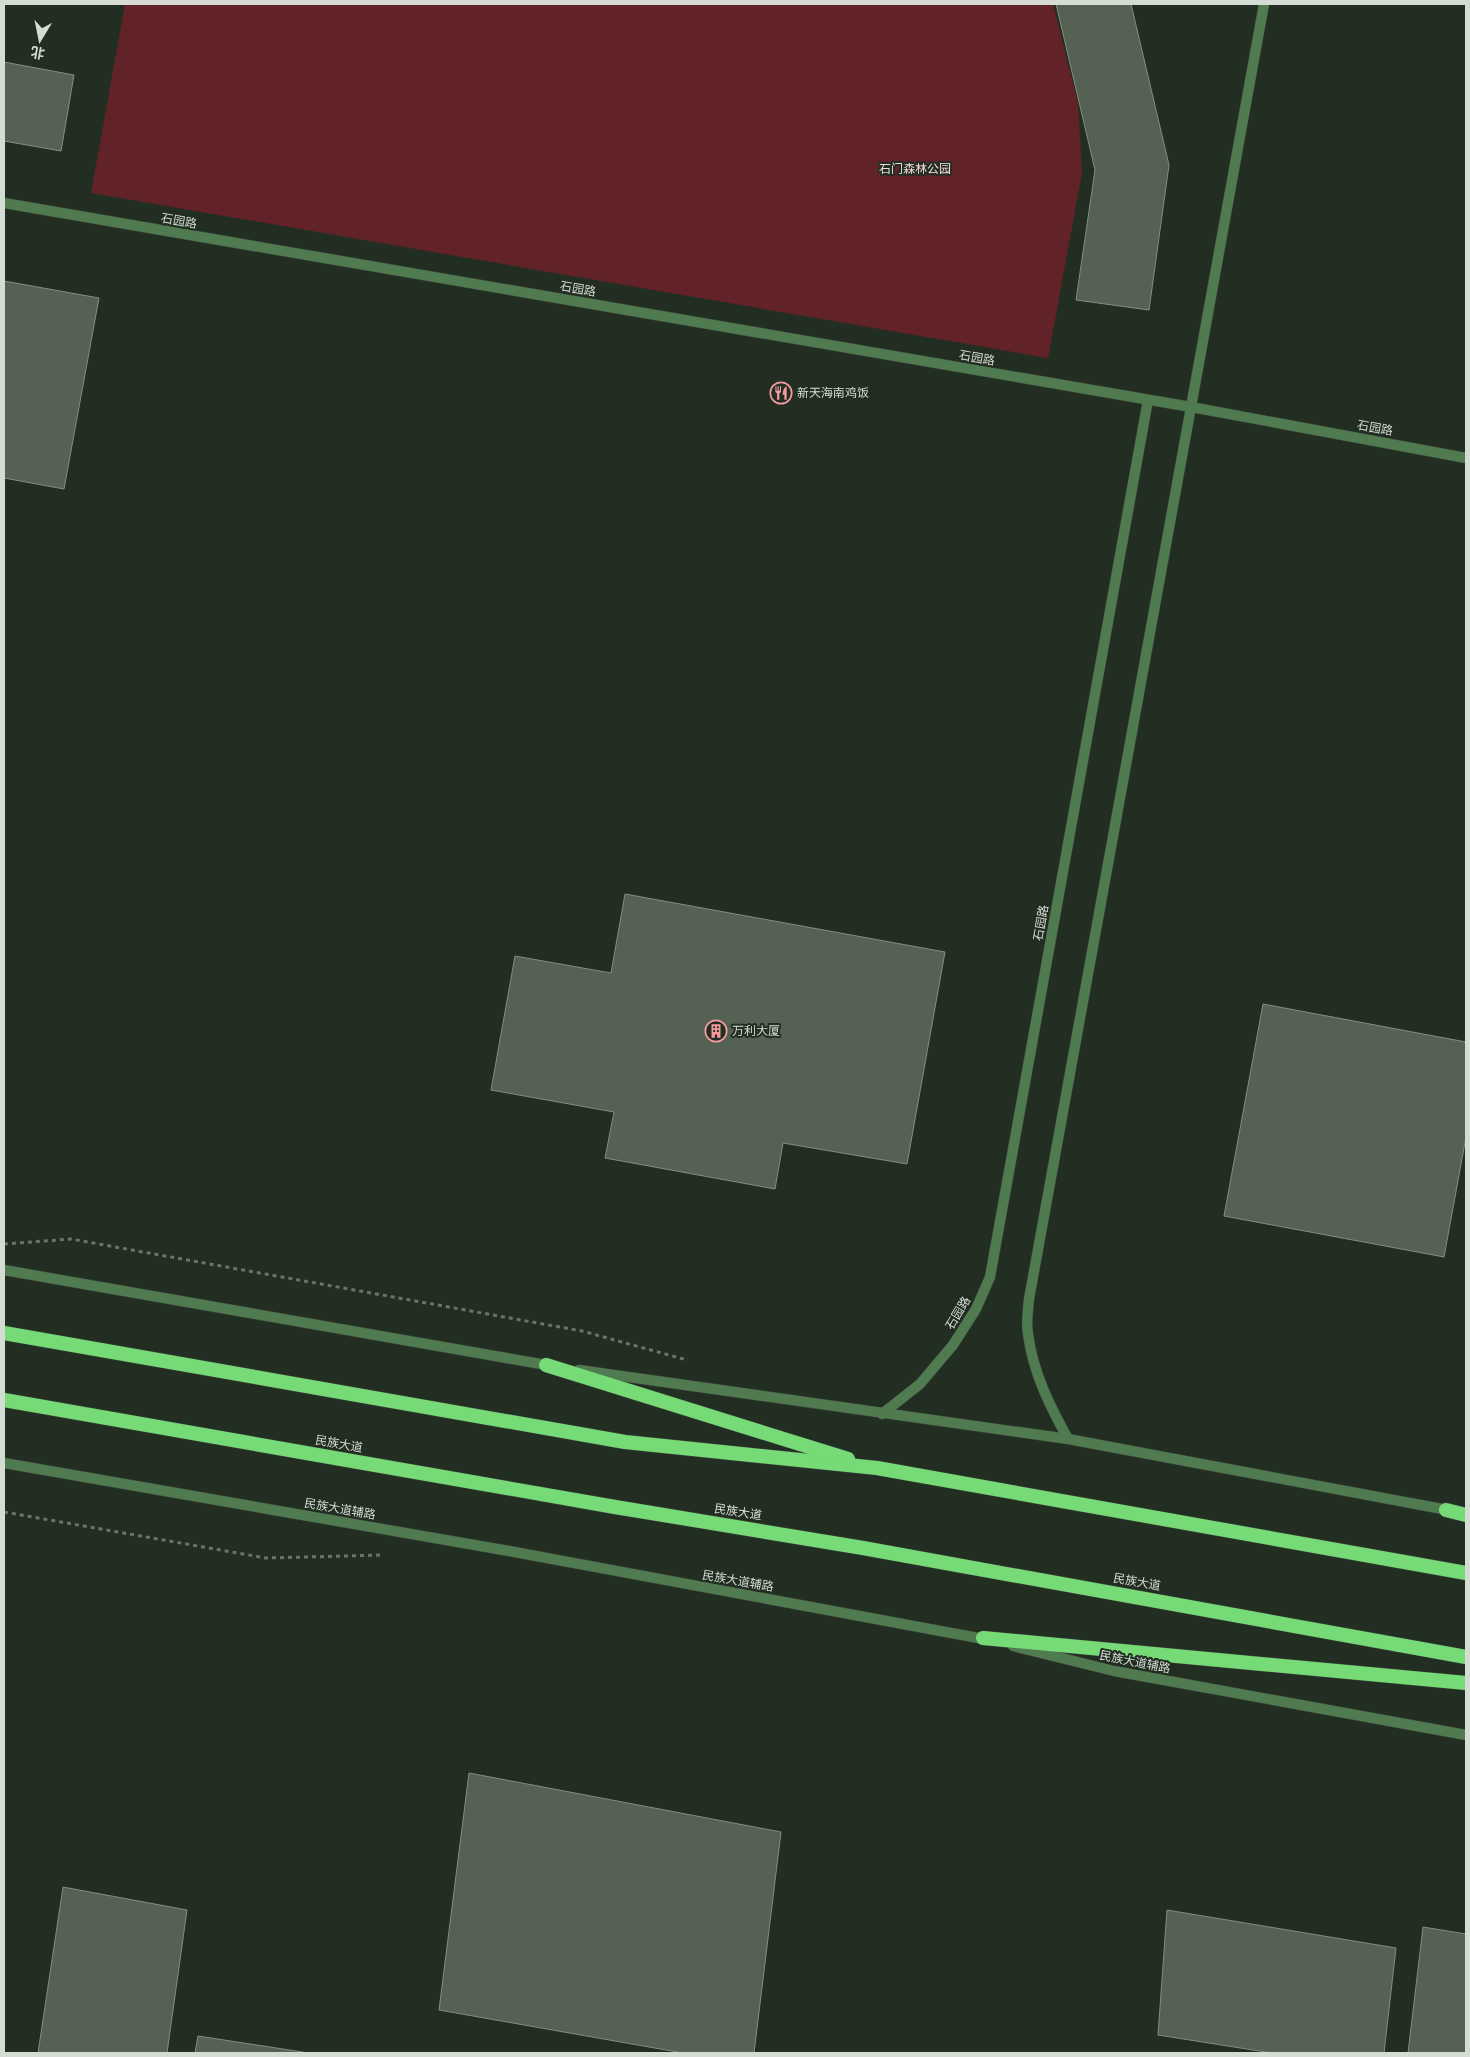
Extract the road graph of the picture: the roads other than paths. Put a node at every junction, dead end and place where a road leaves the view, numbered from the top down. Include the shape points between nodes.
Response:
1 (1264, 4) edge
2 (4, 203) edge
3 (1148, 400) junction
4 (1191, 407) junction
5 (1466, 458) edge
6 (4, 1270) edge
7 (4, 1333) edge
8 (546, 1365) junction
9 (4, 1400) edge
10 (882, 1414) junction
11 (1068, 1439) junction
12 (4, 1463) edge
13 (877, 1468) junction
14 (1446, 1510) joint
15 (1466, 1514) edge
16 (1466, 1573) edge
17 (983, 1638) junction
18 (1466, 1657) edge
19 (1466, 1683) edge
20 (1466, 1735) edge

1 - 4 street
2 - 3 street, 石园路
3 - 4 street, 石园路
3 - 10 street, 石园路 via 990,1277 976,1309 953,1345 920,1384
4 - 5 street, 石园路
4 - 11 street via 1029,1299 1028,1332 1035,1368 1048,1403
6 - 8 street
7 - 13 highway via 625,1442
8 - 10 street
8 - 13 highway
9 - 18 highway, 民族大道 via 872,1550
10 - 11 street
11 - 14 street
12 - 17 street, 民族大道辅路
13 - 16 highway
14 - 15 highway
17 - 19 highway
17 - 20 street, 民族大道辅路 via 1114,1671

